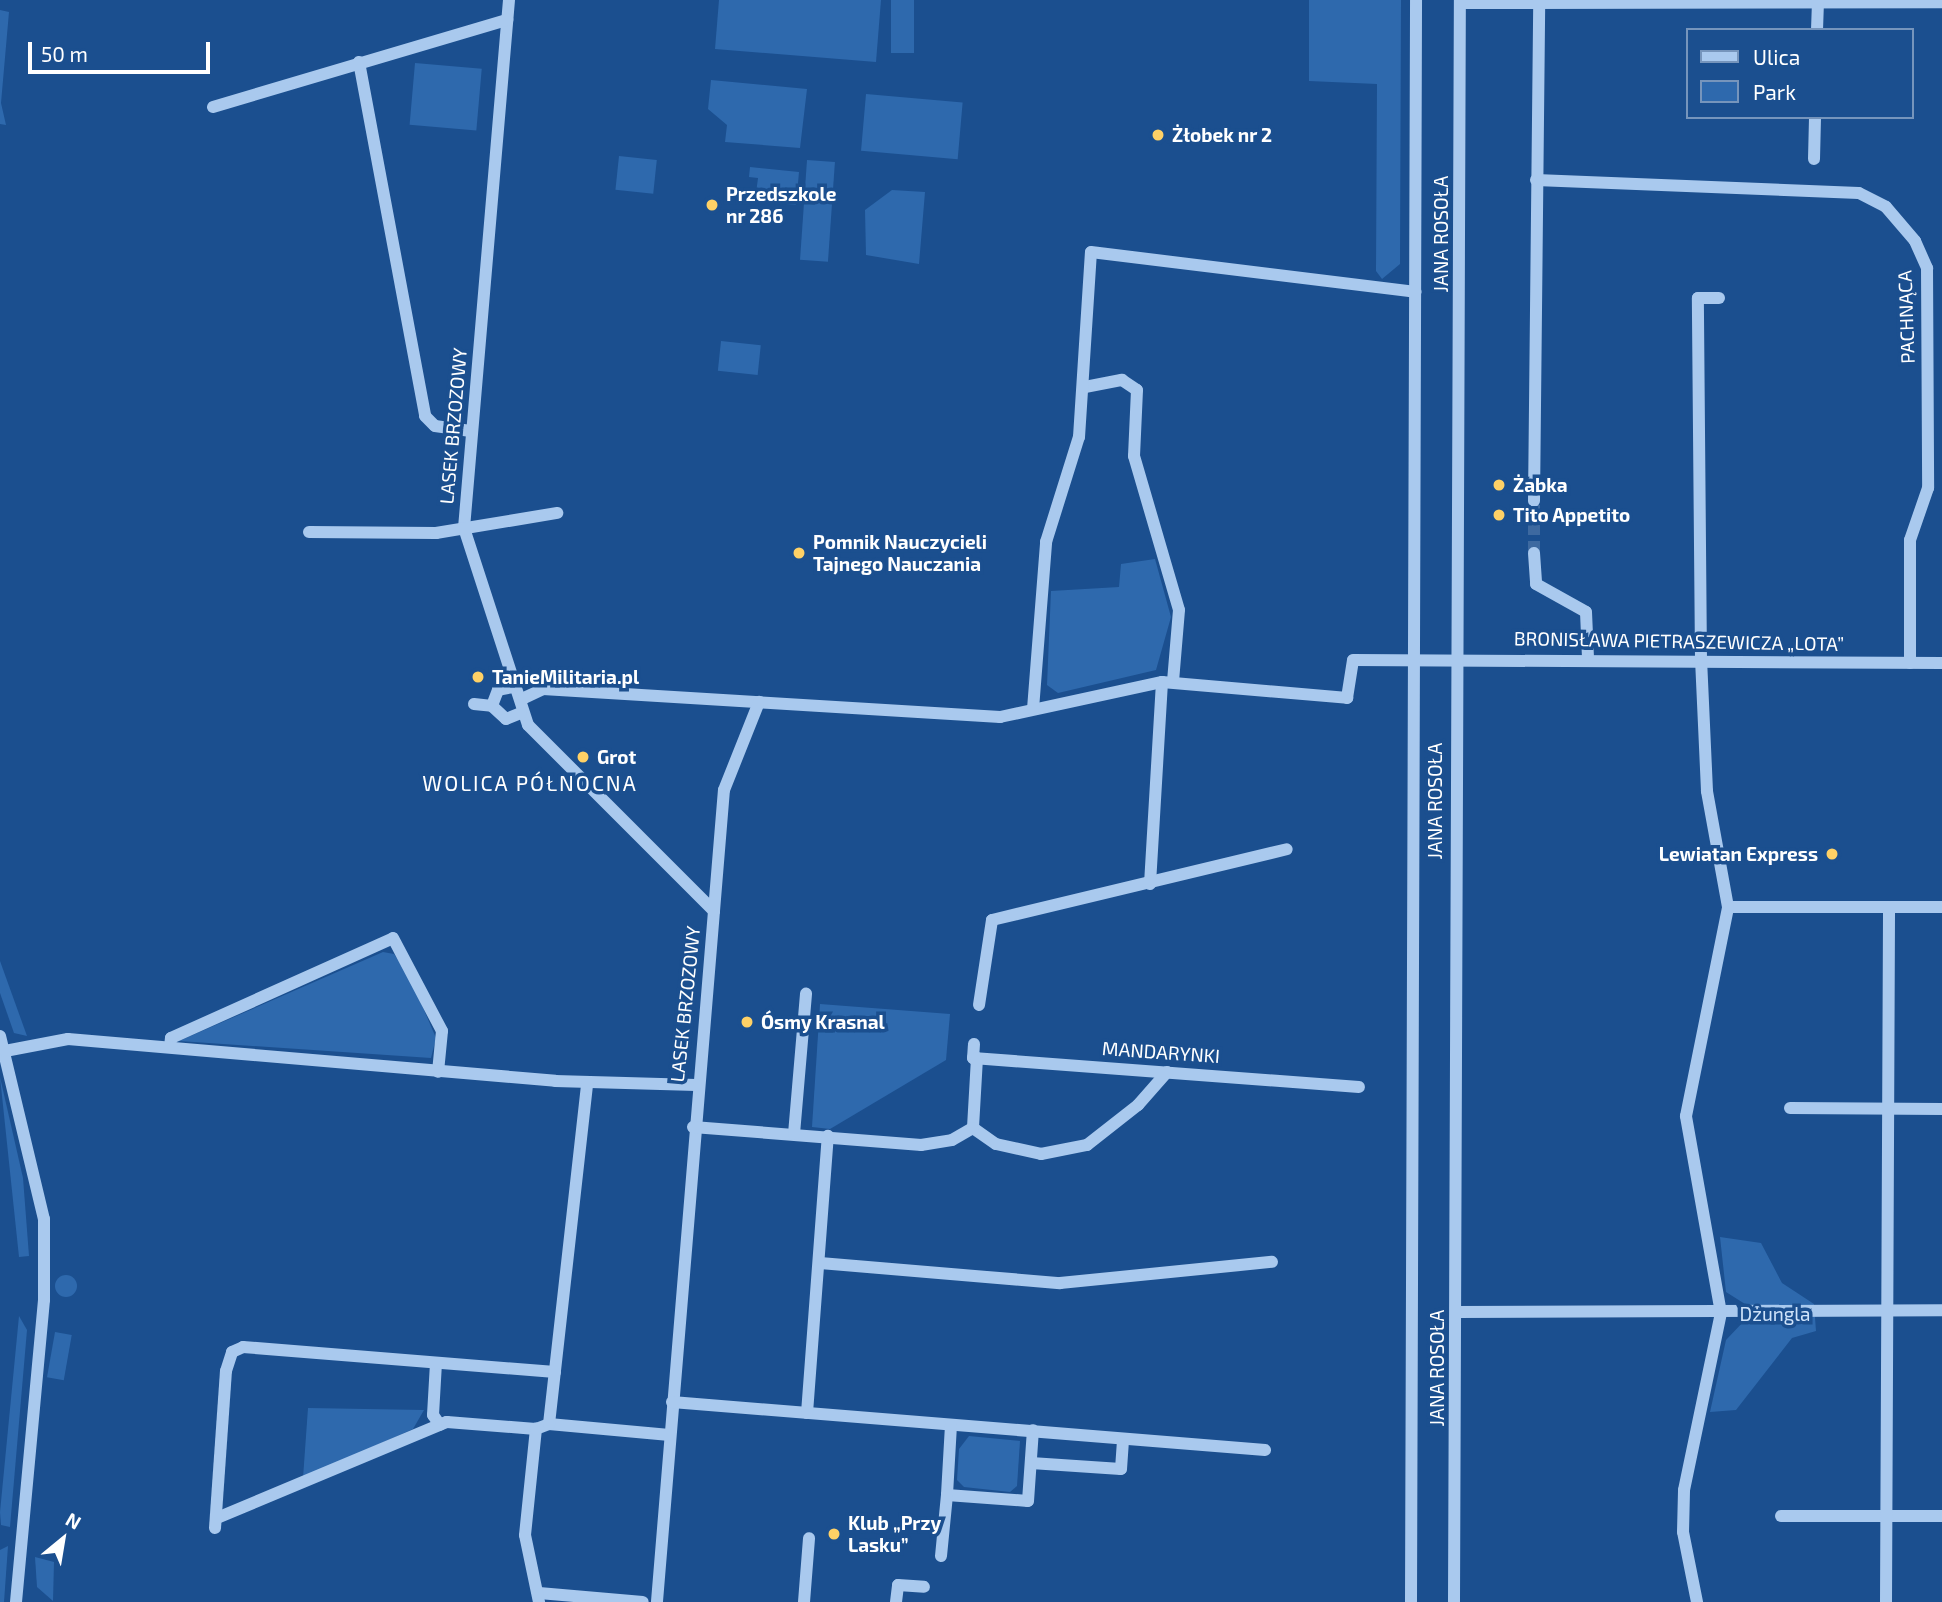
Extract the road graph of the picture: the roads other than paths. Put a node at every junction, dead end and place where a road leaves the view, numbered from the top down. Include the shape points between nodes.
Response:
1 (509, 0) edge
2 (1416, 0) edge
3 (1673, 1) edge
4 (1818, 1) edge
5 (1461, 2) edge
6 (1942, 2) edge
7 (1539, 3) junction
8 (507, 20) junction
9 (1817, 28) edge
10 (359, 62) junction
11 (213, 107) dead end
12 (1815, 119) edge
13 (1814, 159) dead end
14 (1536, 180) junction
15 (1416, 292) junction
16 (1719, 298) dead end
17 (1085, 387) junction
18 (471, 431) junction
19 (1534, 501) tunnel mouth
20 (557, 513) dead end
21 (464, 528) junction
22 (309, 532) dead end
23 (1534, 553) tunnel mouth
24 (1588, 658) junction
25 (1416, 660) junction
26 (1701, 660) junction
27 (1456, 661) junction
28 (1910, 663) junction
29 (1942, 663) edge
30 (1168, 682) junction
31 (513, 687) junction
32 (524, 698) junction
33 (759, 702) junction
34 (474, 704) dead end
35 (492, 706) junction
36 (1033, 709) junction
37 (521, 713) junction
38 (1287, 849) dead end
39 (1150, 884) junction
40 (1728, 907) junction
41 (1889, 907) junction
42 (1942, 907) edge
43 (714, 911) junction
44 (806, 994) dead end
45 (979, 1004) dead end
46 (0, 1036) edge
47 (975, 1044) dead end
48 (170, 1047) junction
49 (5, 1051) junction
50 (977, 1058) junction
51 (438, 1072) junction
52 (1167, 1072) junction
53 (587, 1083) junction
54 (696, 1085) junction
55 (1359, 1087) dead end
56 (1790, 1108) dead end
57 (1884, 1108) junction
58 (1942, 1109) edge
59 (693, 1127) junction
60 (973, 1128) junction
61 (794, 1134) junction
62 (828, 1136) junction
63 (1272, 1262) dead end
64 (820, 1263) junction
65 (1886, 1310) junction
66 (1942, 1310) edge
67 (1456, 1312) junction
68 (1721, 1313) junction
69 (436, 1363) junction
70 (555, 1372) junction
71 (671, 1402) junction
72 (807, 1413) junction
73 (549, 1424) junction
74 (440, 1425) junction
75 (951, 1425) junction
76 (536, 1429) junction
77 (1033, 1430) junction
78 (670, 1435) junction
79 (1124, 1438) junction
80 (1265, 1450) dead end
81 (1031, 1463) junction
82 (947, 1495) junction
83 (1887, 1515) junction
84 (1781, 1516) dead end
85 (1942, 1516) edge
86 (809, 1538) dead end
87 (941, 1556) dead end
88 (924, 1587) dead end
89 (539, 1598) edge
90 (16, 1602) edge
91 (643, 1602) edge
92 (657, 1602) edge
93 (804, 1602) edge
94 (896, 1602) edge
95 (1411, 1602) edge
96 (1454, 1602) edge
97 (1697, 1602) edge
98 (1886, 1602) edge

1 - 8 street, LASEK BRZOZOWY
2 - 15 street, JANA ROSOŁA
3 - 4 street
3 - 7 street
4 - 6 street
4 - 9 street
5 - 7 street
5 - 27 street, JANA ROSOŁA
7 - 14 street
8 - 10 street
8 - 18 street, LASEK BRZOZOWY
10 - 11 street
10 - 18 street via 425,415 435,426
12 - 13 street
14 - 19 street
14 - 28 street, PACHNĄCA via 1859,193 1886,207 1915,241 1927,268 1928,488 1910,540
15 - 17 street via 1091,252
15 - 25 street, JANA ROSOŁA
16 - 26 street via 1698,298
17 - 30 street via 1122,380 1137,390 1133,456 1179,610
17 - 36 street via 1080,437 1046,542
18 - 21 street, LASEK BRZOZOWY
20 - 21 street
21 - 22 street via 408,534
21 - 31 street, LASEK BRZOZOWY
23 - 24 street via 1536,584 1586,612
24 - 26 street, BRONISŁAWA PIETRASZEWICZA „LOTA”
24 - 27 street, BRONISŁAWA PIETRASZEWICZA „LOTA”
25 - 27 street, BRONISŁAWA PIETRASZEWICZA „LOTA”
25 - 30 street, BRONISŁAWA PIETRASZEWICZA „LOTA” via 1353,660 1347,698
25 - 95 street, JANA ROSOŁA
26 - 28 street, BRONISŁAWA PIETRASZEWICZA „LOTA”
26 - 40 street via 1707,791
27 - 67 street, JANA ROSOŁA
28 - 29 street, BRONISŁAWA PIETRASZEWICZA „LOTA”
30 - 36 street
30 - 39 street
31 - 32 street, LASEK BRZOZOWY
31 - 35 street via 498,690
32 - 33 street via 543,689
32 - 37 street
33 - 36 street via 883,706 1000,717
33 - 43 street via 724,790
34 - 35 street
35 - 37 street via 506,719
37 - 43 street, LASEK BRZOZOWY
38 - 39 street
39 - 45 street via 992,920
40 - 41 street
40 - 68 street via 1686,1115
41 - 42 street
41 - 57 street
43 - 54 street, LASEK BRZOZOWY
44 - 61 street
46 - 49 street
47 - 50 street
48 - 49 street via 51,1038
48 - 51 street
48 - 51 street via 171,1038 398,934 442,1031
49 - 90 street via 44,1219 44,1300
50 - 52 street, MANDARYNKI
50 - 60 street
51 - 53 street
52 - 55 street, MANDARYNKI
52 - 60 street via 1127,1115 1071,1152 1024,1152
53 - 54 street via 595,1078
53 - 70 street
54 - 59 street, LASEK BRZOZOWY
56 - 57 street
57 - 58 street
57 - 65 street
59 - 61 street
59 - 71 street, LASEK BRZOZOWY
60 - 62 street via 937,1144
61 - 62 street
62 - 64 street
63 - 64 street via 1060,1283
64 - 72 street
65 - 66 street
65 - 68 street
65 - 83 street
67 - 68 street
67 - 96 street, JANA ROSOŁA
68 - 97 street via 1684,1490 1683,1532
69 - 70 street
69 - 74 street via 433,1415
69 - 74 street via 243,1347 232,1352 216,1523
70 - 73 street
71 - 72 street
71 - 78 street, LASEK BRZOZOWY
72 - 75 street
73 - 76 street
73 - 78 street
74 - 76 street
75 - 77 street
75 - 82 street
76 - 89 street via 525,1535
77 - 79 street
77 - 81 street
78 - 92 street, LASEK BRZOZOWY
79 - 80 street
79 - 81 street via 1121,1469
81 - 82 street via 1028,1501
82 - 87 street
83 - 84 street
83 - 85 street
83 - 98 street
86 - 93 street
88 - 94 street via 898,1585
89 - 91 street

